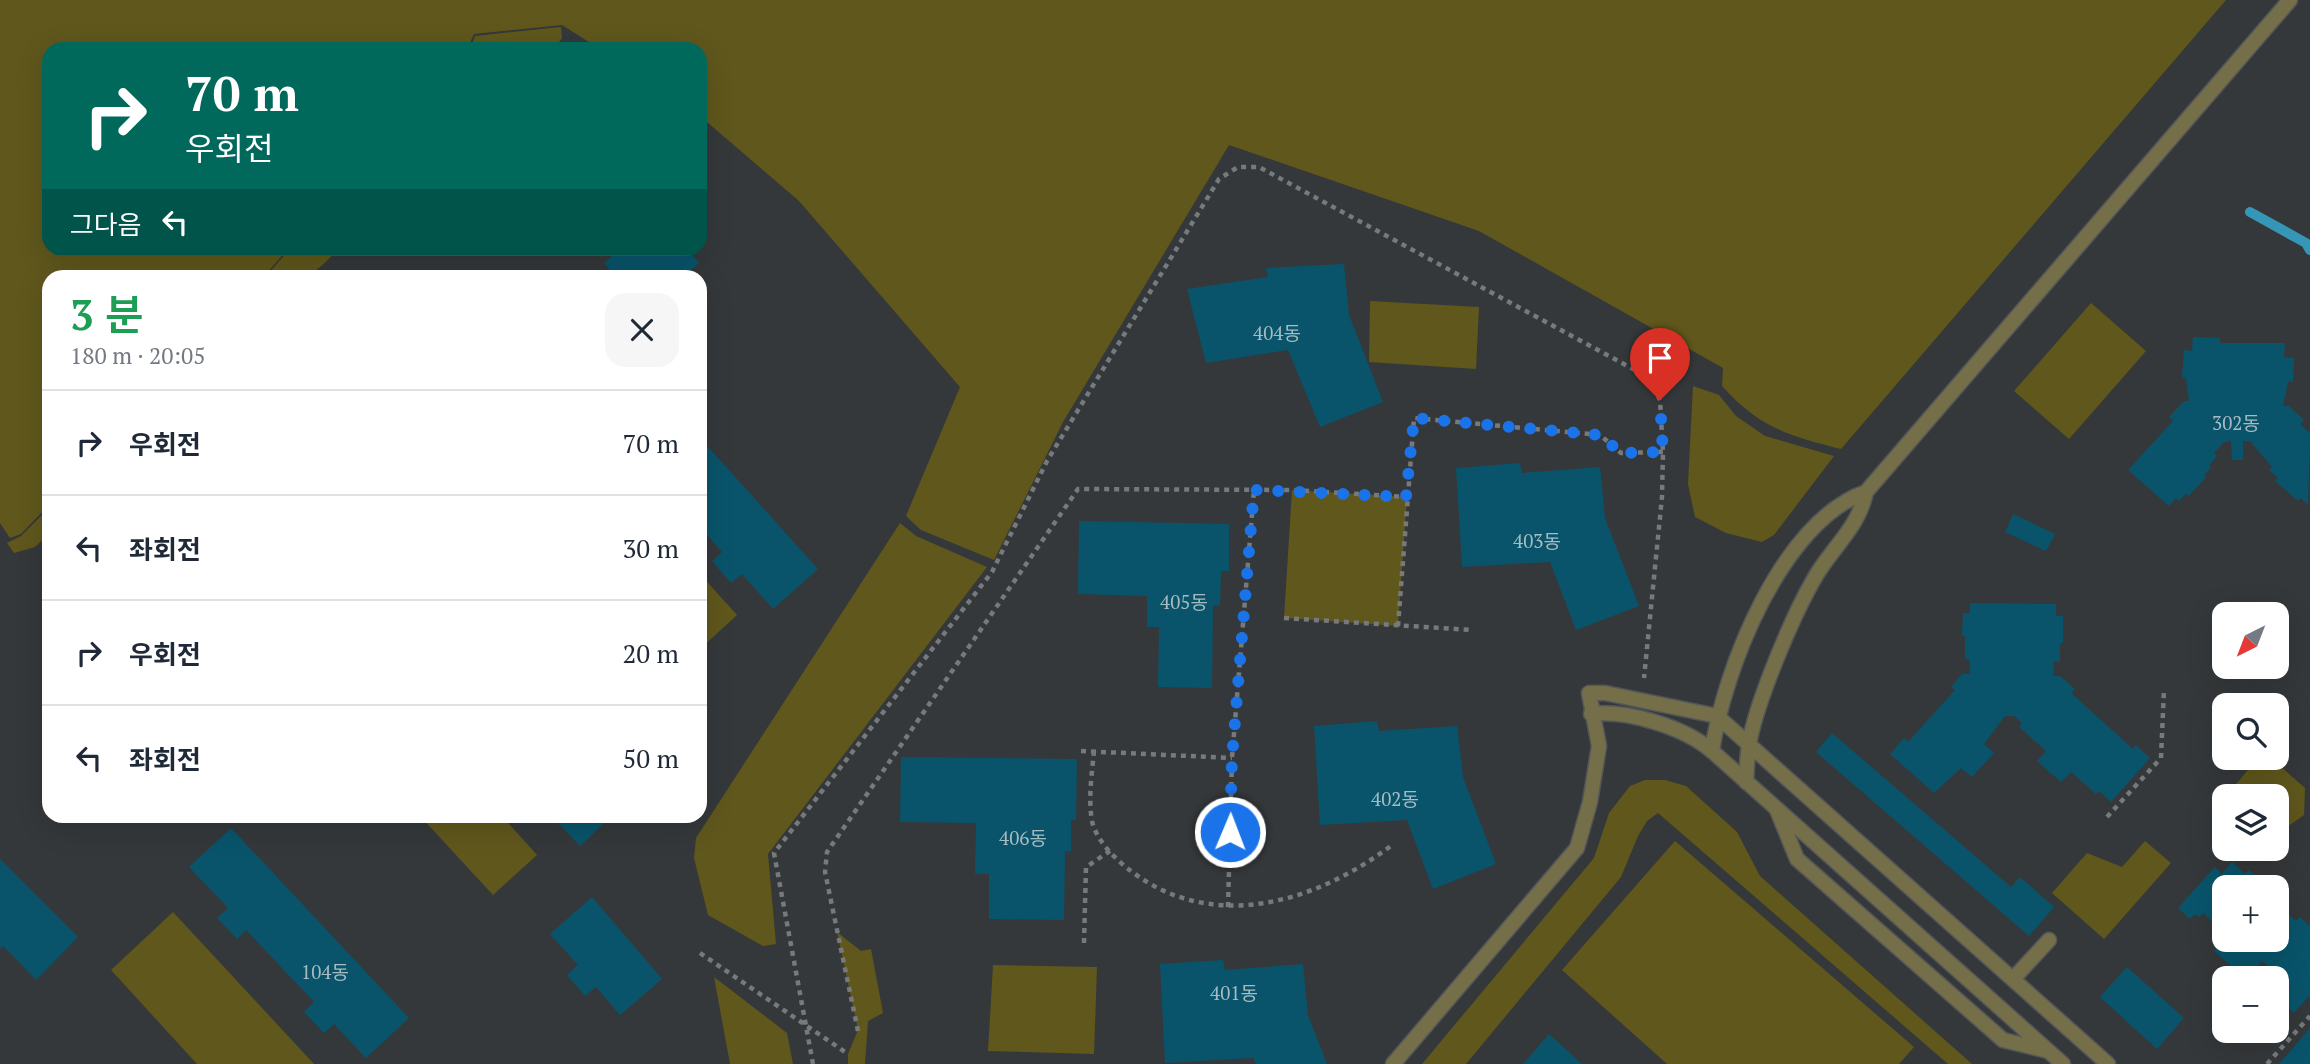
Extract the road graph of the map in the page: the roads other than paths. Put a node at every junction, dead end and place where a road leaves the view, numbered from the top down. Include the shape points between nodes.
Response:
1 (2290, 0) edge
2 (1866, 492) junction
3 (1591, 714) junction
4 (1717, 716) junction
5 (1749, 742) junction
6 (1712, 751) junction
7 (1746, 782) junction
8 (1777, 810) junction
9 (2049, 940) dead end
10 (2013, 979) junction
11 (2048, 1051) junction
12 (1393, 1064) edge
13 (2063, 1064) edge
14 (2108, 1064) edge

1 - 2 street
2 - 4 street via 1843,500 1785,563 1737,658
2 - 5 street via 1861,515 1816,576 1800,607
3 - 4 street via 1589,694 1605,693
3 - 6 street via 1681,729
3 - 12 street via 1600,746 1577,848
4 - 5 street
4 - 6 street
5 - 7 street
5 - 10 street
6 - 7 street
7 - 8 street
8 - 11 street
8 - 11 street via 1797,859 2003,1040
9 - 10 street
10 - 14 street
11 - 13 street

